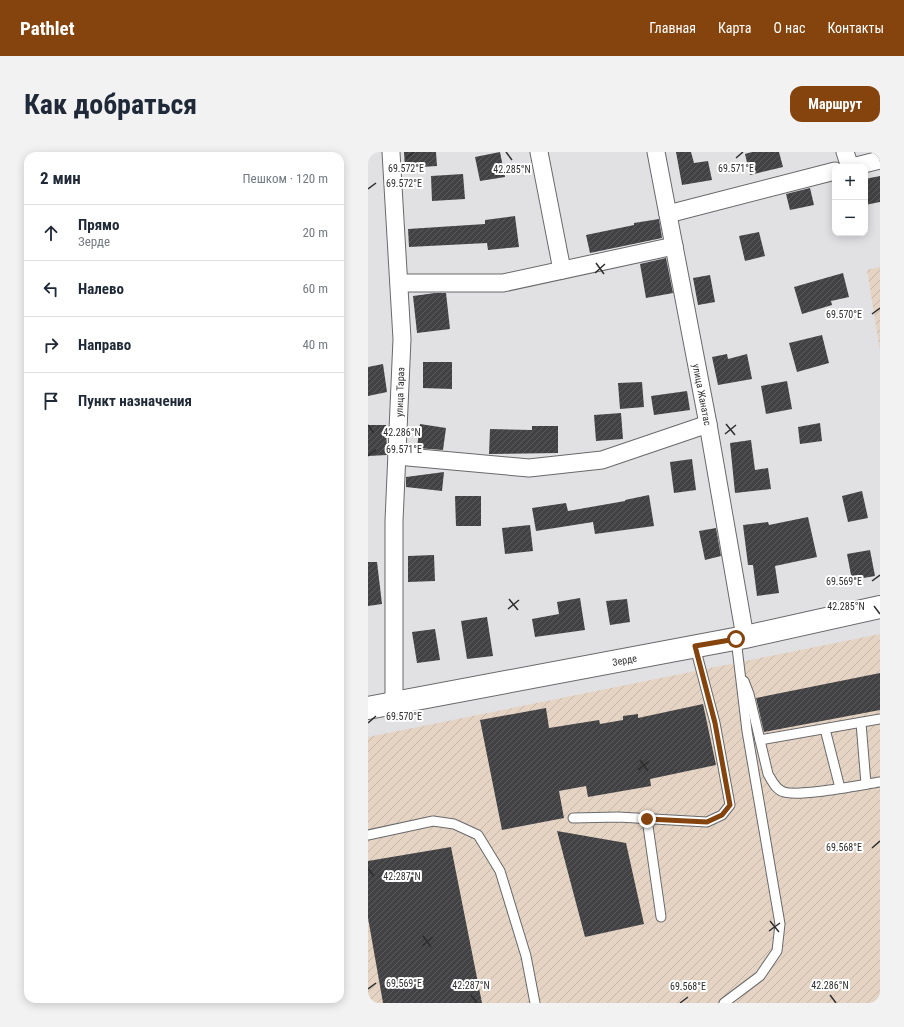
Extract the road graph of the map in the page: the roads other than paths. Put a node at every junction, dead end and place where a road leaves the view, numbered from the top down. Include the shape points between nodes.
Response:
1 (391, 152) edge
2 (538, 152) edge
3 (656, 152) edge
4 (845, 152) edge
5 (880, 160) edge
6 (850, 164) edge
7 (863, 164) edge
8 (832, 172) edge
9 (668, 214) junction
10 (674, 246) junction
11 (562, 270) junction
12 (399, 284) junction
13 (708, 424) junction
14 (398, 456) junction
15 (880, 607) edge
16 (740, 638) junction
17 (695, 646) junction
18 (740, 669) junction
19 (394, 703) junction
20 (368, 708) edge
21 (880, 719) edge
22 (861, 723) junction
23 (825, 729) junction
24 (760, 740) junction
25 (880, 782) edge
26 (866, 784) junction
27 (840, 788) junction
28 (573, 818) dead end
29 (647, 819) junction
30 (368, 835) edge
31 (661, 917) dead end
32 (535, 1003) edge
33 (724, 1003) edge

1 - 12 street, улица Тараз
2 - 11 street
3 - 9 street, улица Жанатас
4 - 6 street
5 - 7 street
8 - 9 street
9 - 10 street, улица Жанатас
10 - 11 street
10 - 13 street, улица Жанатас
11 - 12 street via 503,283
12 - 14 street, улица Тараз via 402,339
13 - 14 street via 602,460 529,468
13 - 16 street, улица Жанатас
14 - 19 street, улица Тараз via 394,521
15 - 16 street, Зерде
16 - 17 street, Зерде
16 - 18 lane
17 - 19 street, Зерде
17 - 29 lane via 715,723 730,805 722,815 707,822
18 - 24 lane
18 - 33 lane via 747,731 780,924 777,951 760,976
19 - 20 street, Зерде
21 - 22 lane
22 - 23 lane
22 - 26 lane
23 - 24 lane
23 - 27 lane
24 - 27 lane via 768,774 774,786 784,792 798,794
25 - 26 lane
26 - 27 lane
28 - 29 lane
29 - 31 lane
30 - 32 lane via 433,821 454,824 478,835 500,871 526,956

